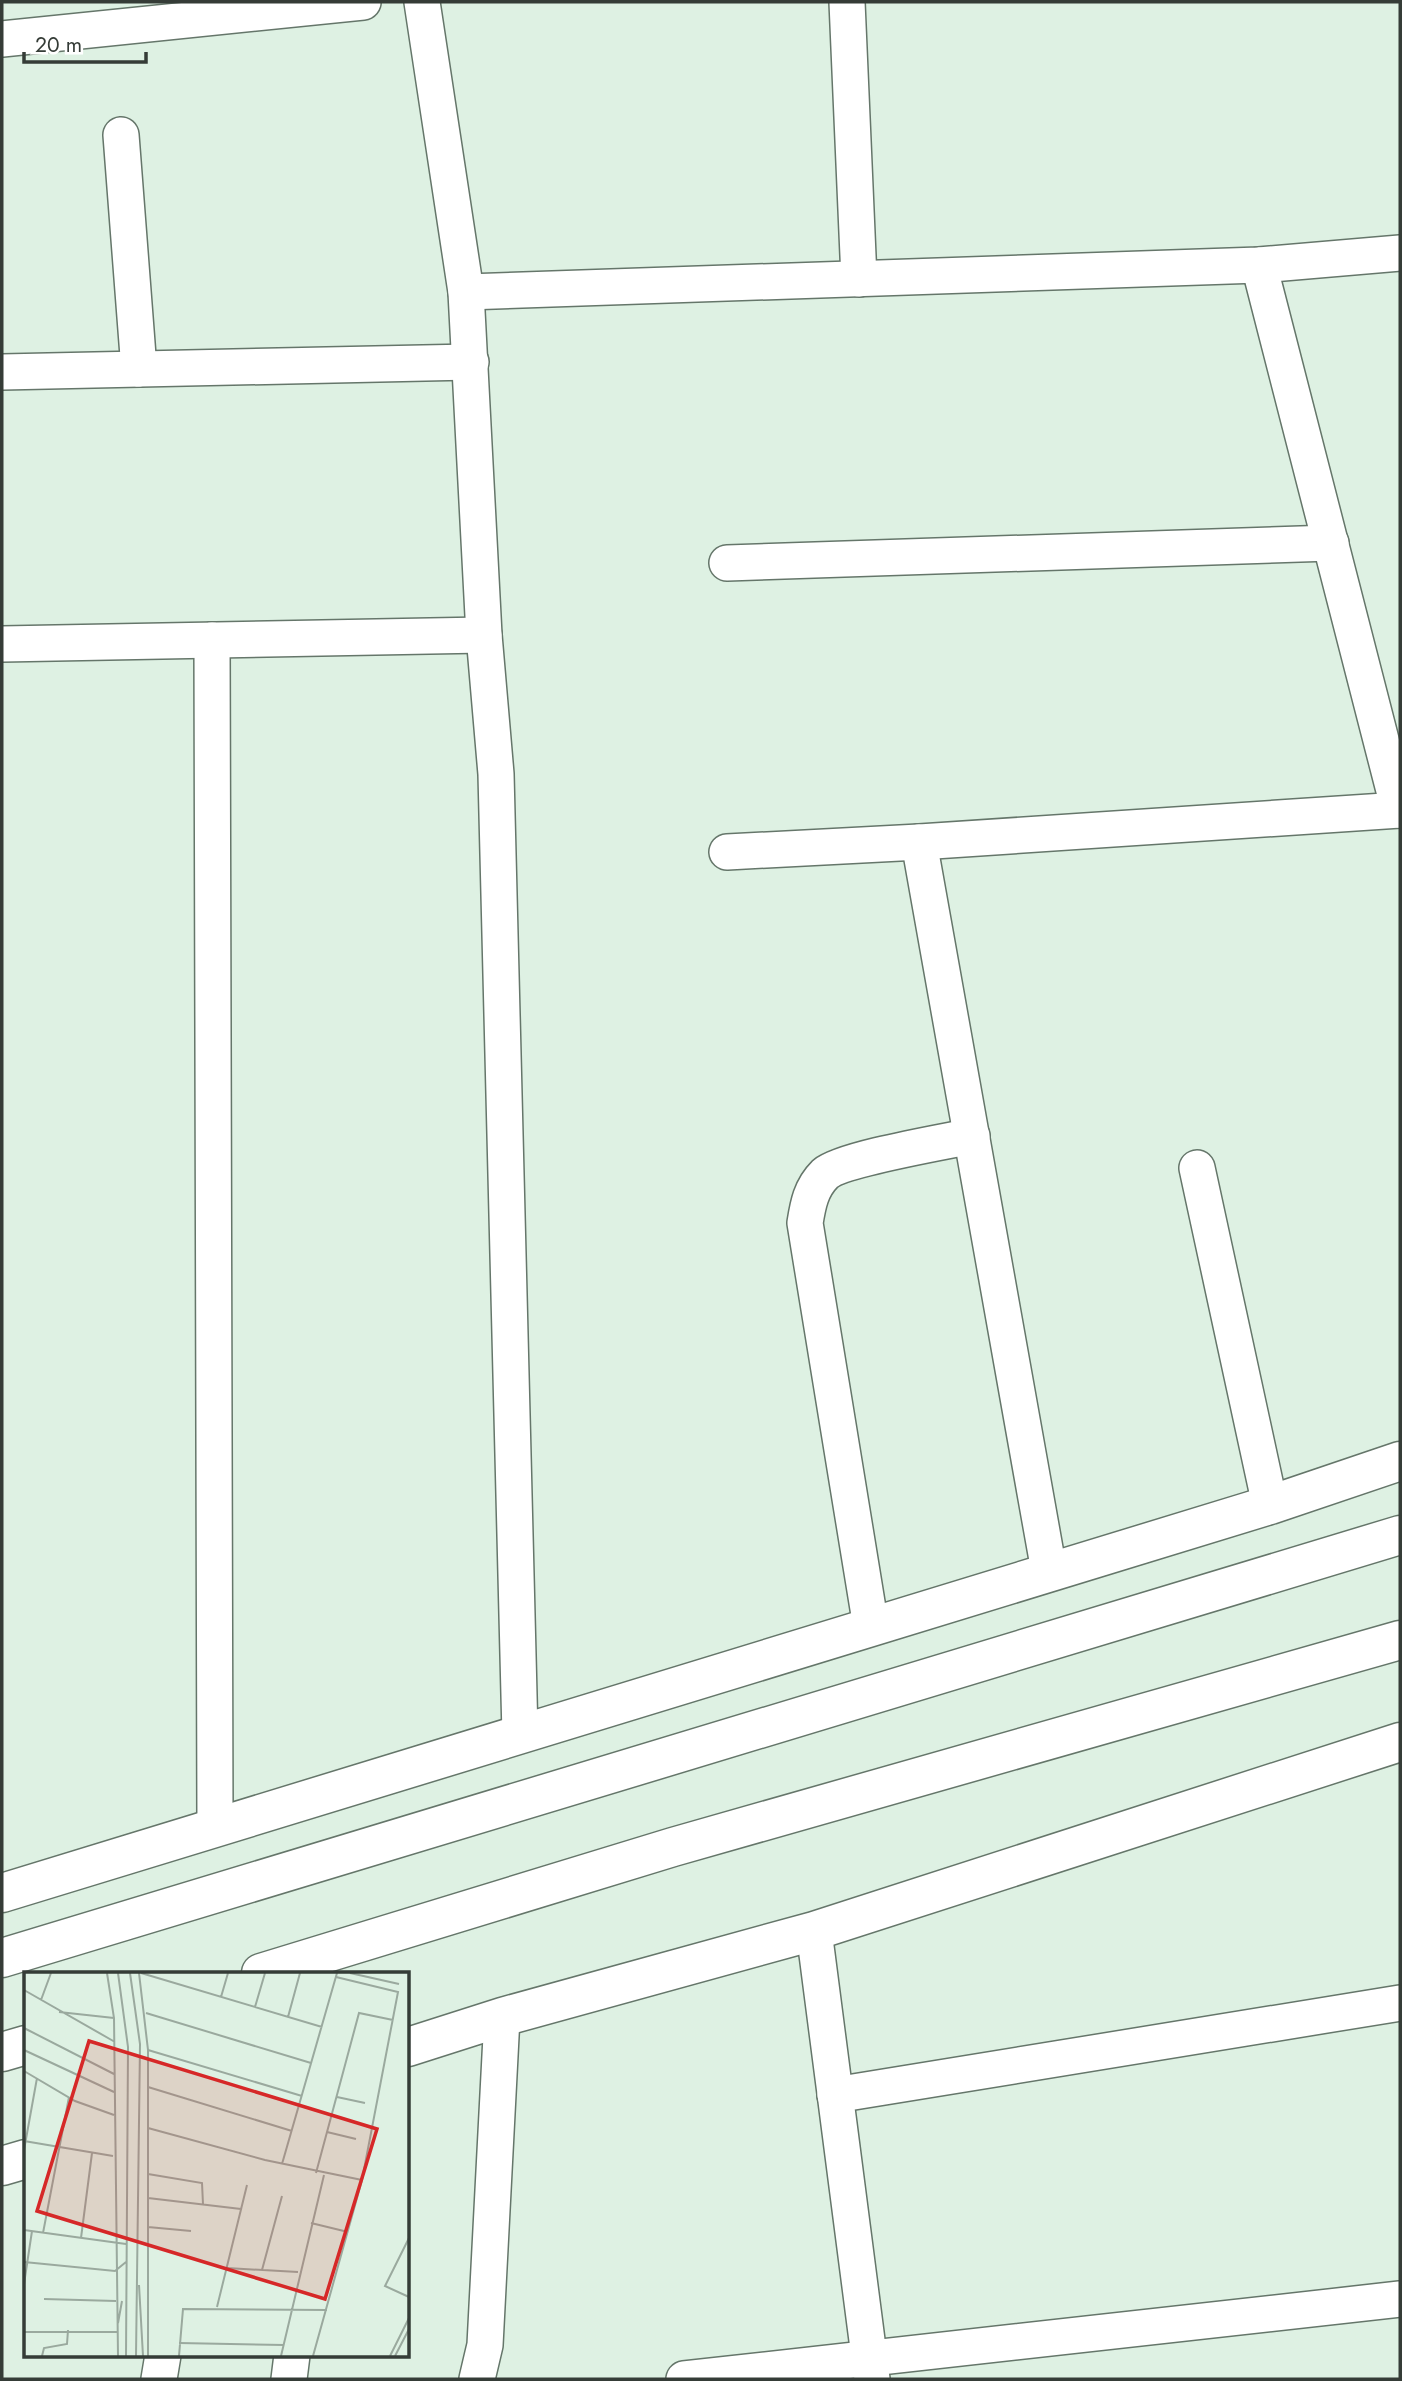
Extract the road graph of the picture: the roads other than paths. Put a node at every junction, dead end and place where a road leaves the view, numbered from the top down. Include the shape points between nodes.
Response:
1 (363, 2) edge
2 (422, 2) edge
3 (847, 2) edge
4 (2, 39) edge
5 (121, 135) dead end
6 (1400, 253) edge
7 (1259, 265) junction
8 (859, 279) junction
9 (466, 292) junction
10 (471, 362) junction
11 (139, 369) junction
12 (2, 372) edge
13 (1331, 543) junction
14 (727, 563) dead end
15 (484, 635) junction
16 (212, 640) junction
17 (2, 643) edge
18 (1399, 810) edge
19 (919, 842) junction
20 (727, 852) dead end
21 (972, 1136) junction
22 (1197, 1168) dead end
23 (1400, 1461) edge
24 (1270, 1504) junction
25 (1400, 1535) edge
26 (1049, 1571) junction
27 (871, 1626) junction
28 (1400, 1640) edge
29 (520, 1735) junction
30 (1400, 1742) edge
31 (215, 1828) junction
32 (2, 1893) edge
33 (814, 1931) junction
34 (2, 1958) edge
35 (264, 1972) edge
36 (1400, 2003) edge
37 (502, 2017) junction
38 (24, 2046) edge
39 (410, 2046) edge
40 (2, 2052) edge
41 (835, 2095) junction
42 (24, 2160) edge
43 (2, 2166) edge
44 (1400, 2299) edge
45 (163, 2356) edge
46 (292, 2356) edge
47 (871, 2369) edge
48 (159, 2379) edge
49 (289, 2379) edge
50 (477, 2379) edge
51 (684, 2379) edge

1 - 4 street
2 - 9 street
3 - 8 street
5 - 11 street
6 - 7 street
7 - 8 street
7 - 13 street
8 - 9 street
9 - 10 street
10 - 11 street
10 - 15 street
11 - 12 street
13 - 14 street
13 - 18 street
15 - 16 street
15 - 29 street via 496,774
16 - 17 street
16 - 31 street
18 - 19 street
19 - 20 street
19 - 21 street
21 - 26 street
21 - 27 street via 863,1159 827,1173 809,1196 805,1223
22 - 24 street
23 - 24 main road
24 - 26 main road
25 - 34 main road
26 - 27 main road
27 - 29 main road
28 - 35 main road via 673,1847
29 - 31 main road
30 - 33 main road
31 - 32 main road
33 - 37 main road
33 - 41 street
36 - 41 street
37 - 39 main road
37 - 50 street via 485,2345
38 - 40 main road
41 - 47 street
42 - 43 main road
44 - 47 street
45 - 48 street
46 - 49 street
47 - 51 street

